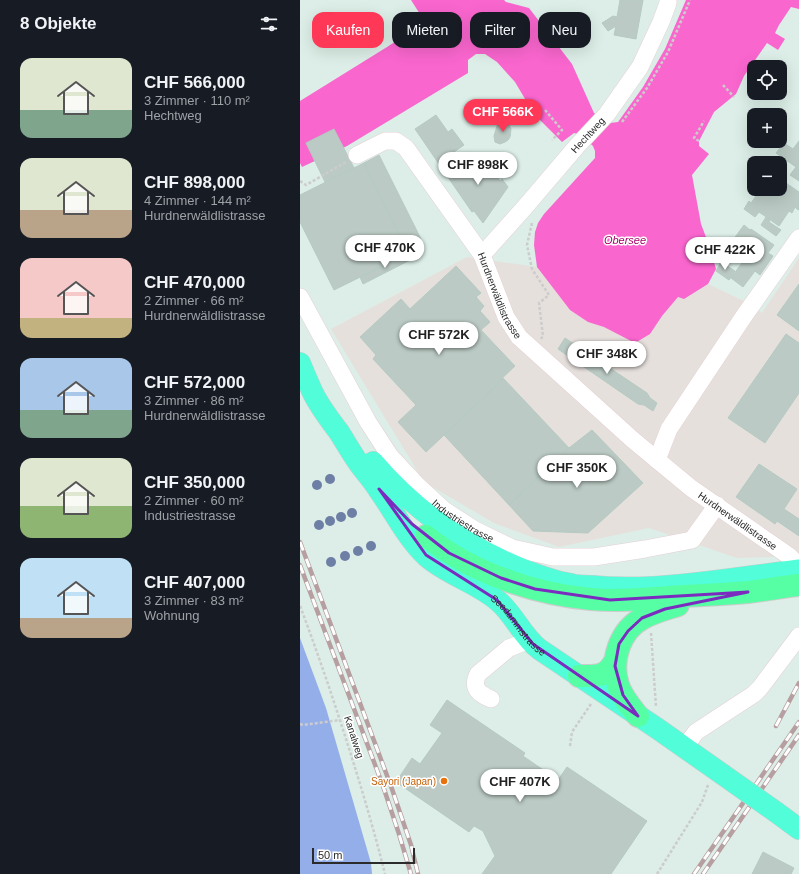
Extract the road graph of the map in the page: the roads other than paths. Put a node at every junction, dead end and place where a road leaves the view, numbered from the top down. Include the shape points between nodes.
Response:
1 (668, 0) edge
2 (357, 155) road end
3 (799, 238) edge
4 (482, 255) junction
5 (300, 297) edge
6 (300, 355) edge
7 (300, 364) edge
8 (657, 460) junction
9 (379, 489) junction
10 (717, 505) junction
11 (426, 536) joint
12 (799, 566) edge
13 (799, 570) edge
14 (786, 582) edge
15 (748, 592) junction
16 (799, 636) edge
17 (529, 640) junction
18 (615, 661) junction
19 (579, 676) junction
20 (490, 699) dead end
21 (647, 714) junction
22 (684, 748) junction
23 (799, 829) edge

1 - 4 street, Hechtweg via 661,22 640,67 607,114 572,140 525,207
2 - 4 street, Hurdnerwäldlistrasse via 385,141 396,141 406,148
3 - 8 street via 669,429
4 - 8 street, Hurdnerwäldlistrasse via 506,317 519,337
5 - 10 street, Industriestrasse via 368,422 390,456 444,510 474,530 512,548 553,557 594,557 692,540
6 - 14 main road via 354,437 394,485 441,525 493,556 554,580 611,588
7 - 9 main road, Seedammstrasse via 312,392
8 - 10 street, Hurdnerwäldlistrasse
9 - 11 main road via 394,507
9 - 17 main road, Seedammstrasse via 416,545 435,563 497,600 510,612
10 - 12 street, Hurdnerwäldlistrasse via 789,556
11 - 15 highway via 462,560 501,578 571,597 628,600
13 - 14 main road
14 - 15 highway
15 - 18 highway via 682,604 642,618 623,637
16 - 22 street via 754,694 696,732
17 - 19 main road, Seedammstrasse
17 - 20 street via 509,648 478,674 475,686 482,695
18 - 19 highway via 610,670 601,675
18 - 21 highway via 618,686 628,704
19 - 21 main road, Seedammstrasse
21 - 22 main road, Seedammstrasse
22 - 23 main road, Seedammstrasse, bridge via 717,775

